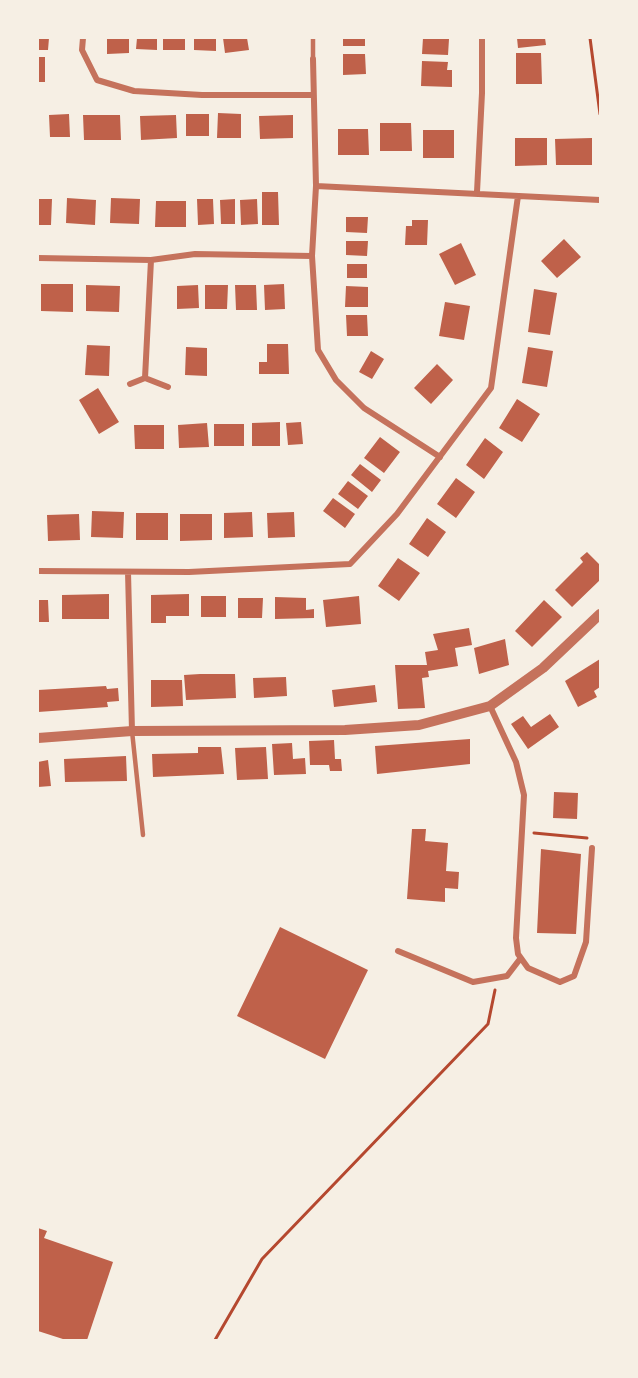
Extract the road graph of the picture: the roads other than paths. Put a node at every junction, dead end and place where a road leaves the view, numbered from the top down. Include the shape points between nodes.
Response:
1 (83, 38) edge
2 (313, 38) edge
3 (482, 38) edge
4 (313, 59) joint
5 (312, 95) junction
6 (316, 186) junction
7 (477, 192) junction
8 (518, 196) junction
9 (600, 200) edge
10 (312, 256) junction
11 (38, 258) edge
12 (151, 260) junction
13 (145, 378) junction
14 (130, 384) dead end
15 (168, 387) dead end
16 (440, 457) junction
17 (38, 571) edge
18 (128, 572) junction
19 (600, 614) edge
20 (490, 706) junction
21 (132, 731) junction
22 (38, 738) edge
23 (143, 835) dead end
24 (592, 848) dead end
25 (398, 951) dead end
26 (520, 959) junction

1 - 5 street via 82,50 97,80 134,91
2 - 4 lane
3 - 7 street
4 - 5 street
5 - 6 street
6 - 7 street
6 - 10 street
7 - 8 street
8 - 9 street
8 - 16 street via 491,388
10 - 12 street via 195,254
10 - 16 street via 318,350 336,380 364,408
11 - 12 street
12 - 13 street
13 - 14 street
13 - 15 street
16 - 18 street via 397,514 350,564 270,570
17 - 18 street
18 - 21 street
19 - 20 street via 543,668
20 - 21 street via 419,725 345,730
20 - 26 street via 521,778 524,832 516,938
21 - 22 street
21 - 23 lane
24 - 26 street via 588,926 574,976 560,982 528,968
25 - 26 street via 473,982 507,976

